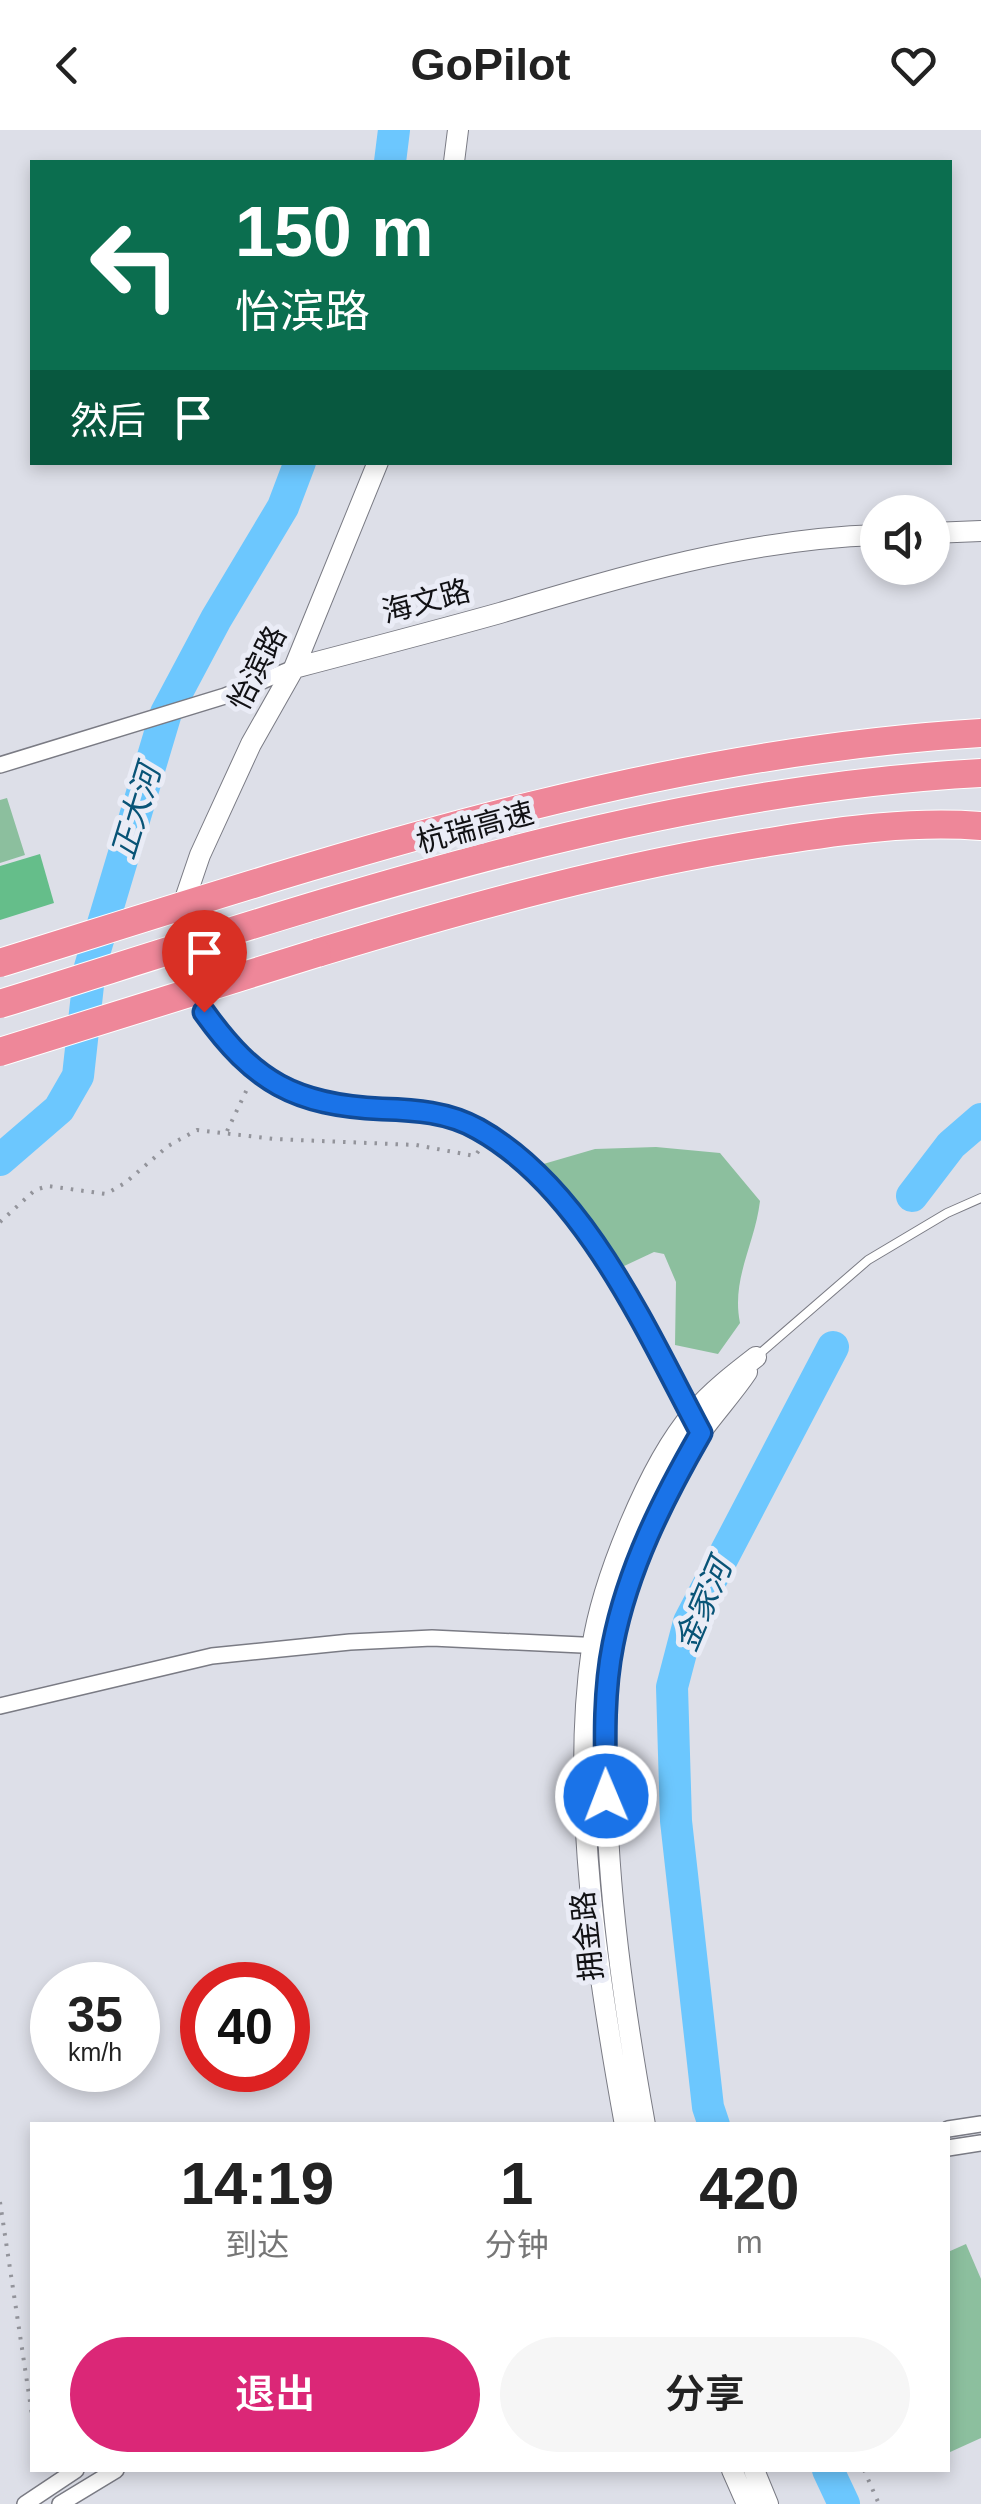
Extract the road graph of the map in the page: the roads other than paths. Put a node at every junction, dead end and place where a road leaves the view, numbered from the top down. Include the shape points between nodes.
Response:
1 (458, 130) edge
2 (454, 160) edge
3 (377, 465) edge
4 (981, 532) edge
5 (950, 533) edge
6 (860, 535) edge
7 (294, 668) junction
8 (981, 733) edge
9 (0, 765) edge
10 (981, 772) edge
11 (981, 826) edge
12 (185, 899) tunnel mouth
13 (0, 963) edge
14 (0, 1004) edge
15 (204, 1012) tunnel mouth
16 (0, 1052) edge
17 (981, 1198) edge
18 (756, 1357) joint
19 (696, 1424) junction
20 (602, 1646) junction
21 (0, 1706) edge
22 (624, 2122) edge
23 (644, 2122) edge
24 (981, 2124) edge
25 (950, 2129) edge
26 (981, 2143) edge
27 (950, 2148) edge
28 (73, 2472) edge
29 (113, 2472) edge
30 (733, 2472) edge
31 (755, 2472) edge
32 (25, 2504) edge
33 (60, 2504) edge
34 (747, 2504) edge
35 (768, 2504) edge

1 - 2 street
3 - 7 street, 怡滨路
4 - 5 street
6 - 7 street, 海文路 via 646,570
7 - 9 street, 海文路
7 - 12 street, 怡滨路 via 251,744
8 - 13 highway, 杭瑞高速, bridge via 794,753 604,787 409,837
10 - 14 highway, 杭瑞高速, bridge via 760,798 558,838
11 - 16 highway, bridge via 864,828 693,855 534,891
15 - 19 street via 227,1044 280,1088 310,1100 464,1122 514,1153 585,1230 623,1286
17 - 18 lane via 868,1260
18 - 19 street via 725,1381
19 - 20 street via 652,1479 630,1526 608,1580
20 - 21 street via 432,1638 350,1642 212,1656
20 - 22 street via 586,1710 593,1908
20 - 23 street, 拥金路 via 612,1906
24 - 25 street
26 - 27 street
28 - 32 street
29 - 33 street
30 - 34 street
31 - 35 street

